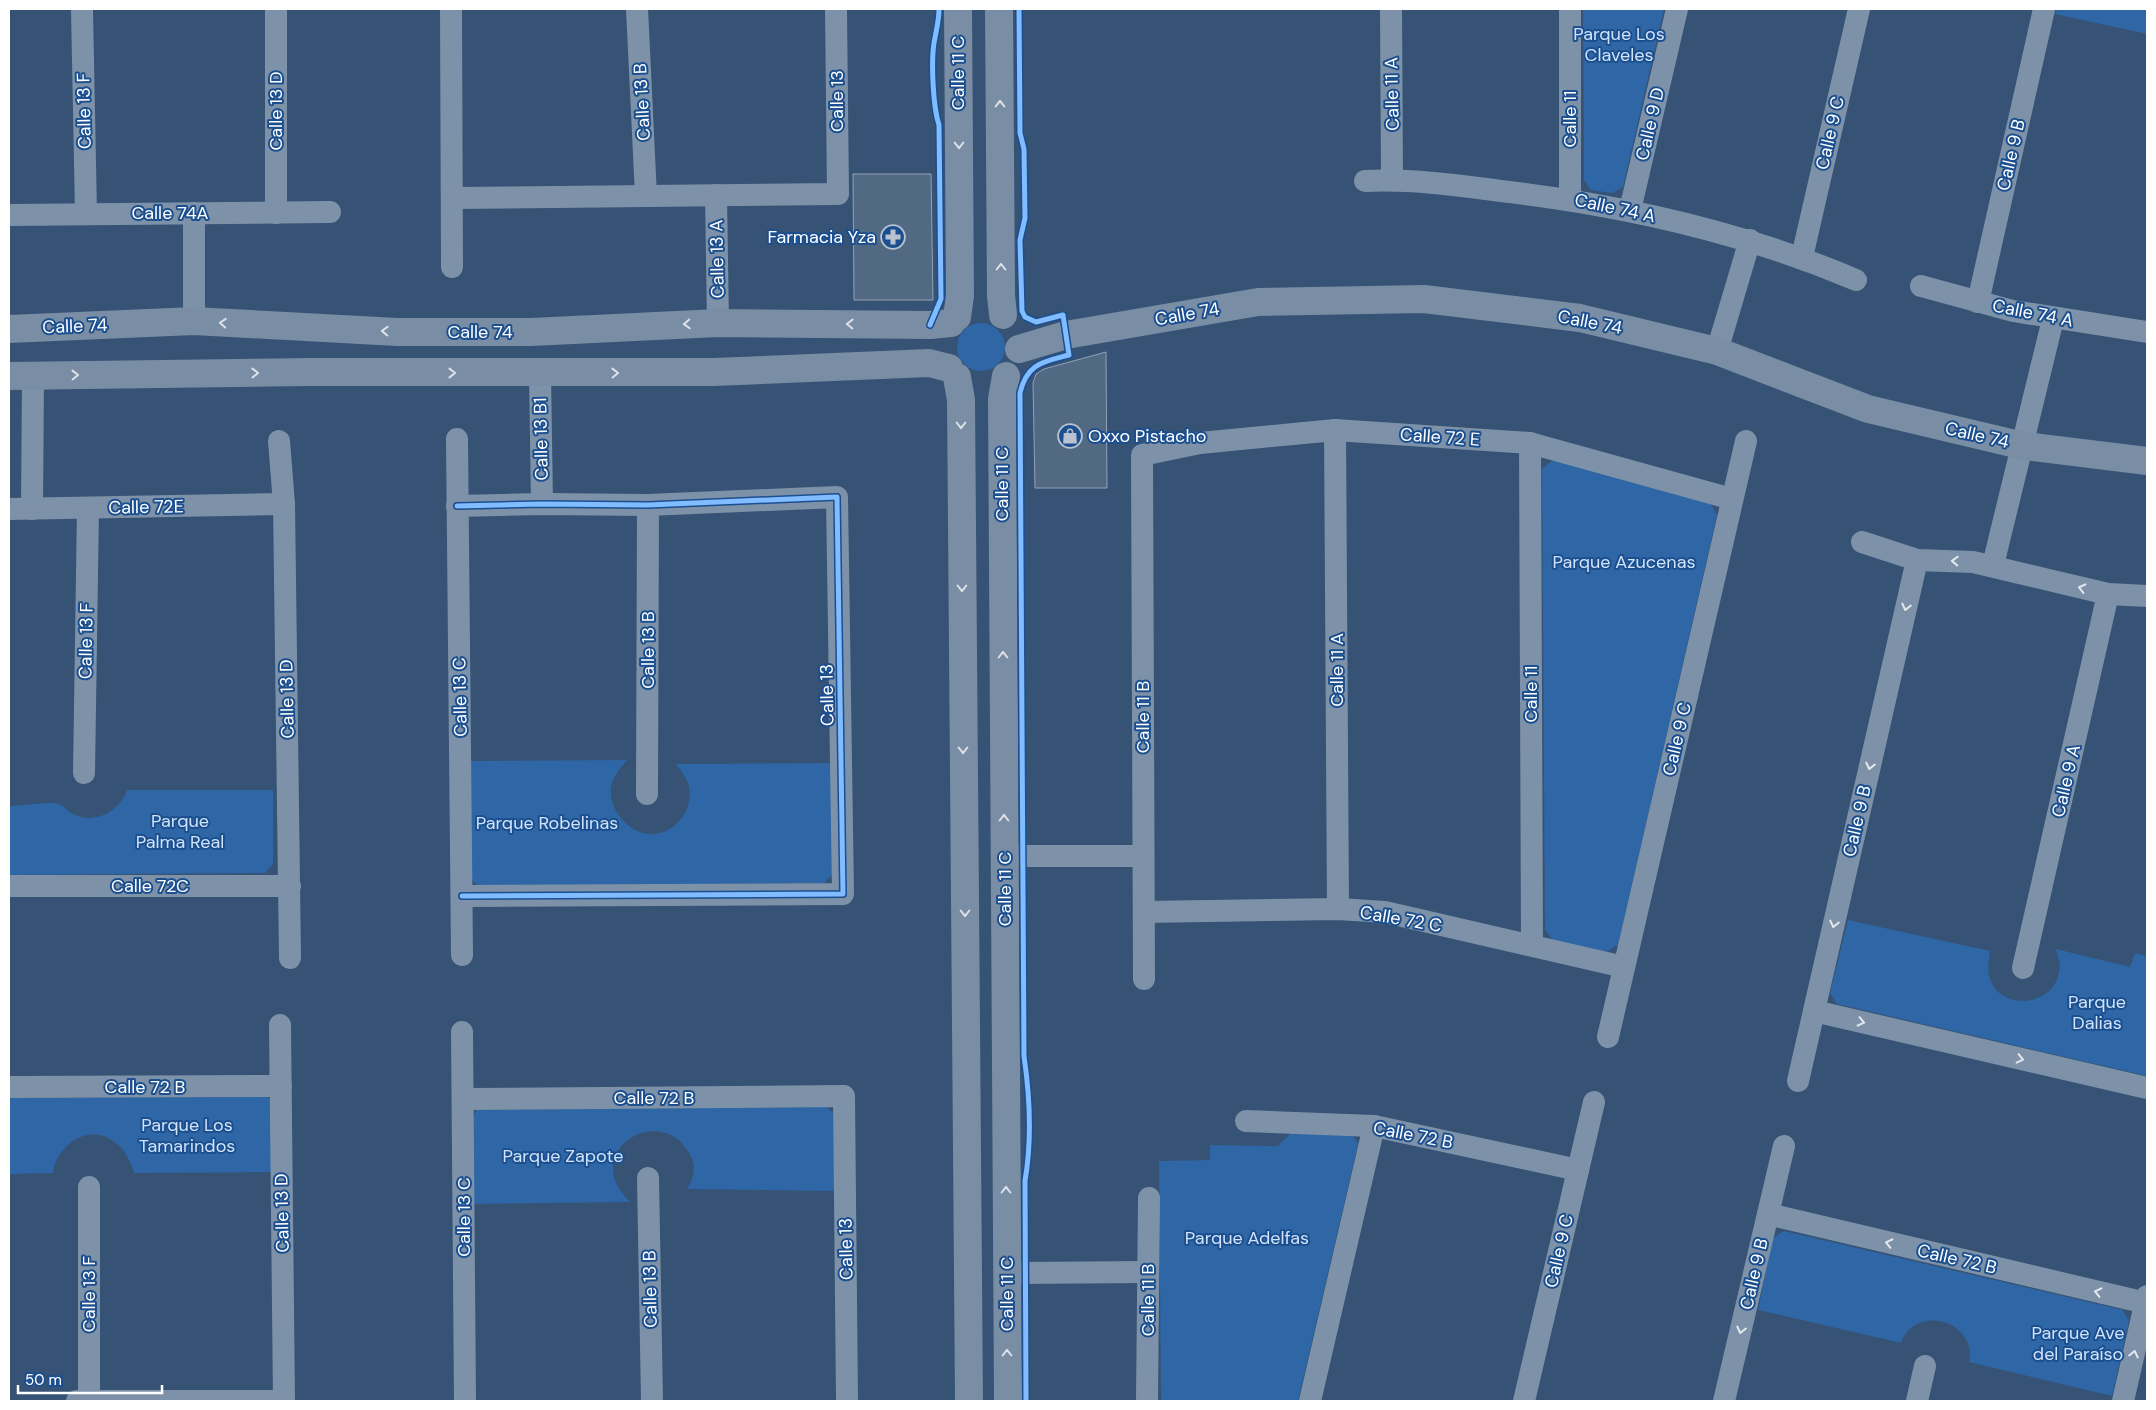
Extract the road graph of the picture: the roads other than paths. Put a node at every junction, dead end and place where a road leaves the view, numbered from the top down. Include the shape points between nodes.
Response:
1 (82, 9) edge
2 (276, 9) edge
3 (451, 9) edge
4 (637, 9) edge
5 (836, 9) edge
6 (958, 9) edge
7 (999, 9) edge
8 (1391, 9) edge
9 (1570, 9) edge
10 (1677, 9) edge
11 (1859, 9) edge
12 (2044, 9) edge
13 (958, 60) junction
14 (999, 60) junction
15 (1392, 180) junction
16 (1365, 181) dead end
17 (716, 195) junction
18 (646, 196) junction
19 (452, 198) junction
20 (1570, 199) junction
21 (1630, 210) junction
22 (330, 212) dead end
23 (194, 213) junction
24 (276, 213) junction
25 (86, 214) junction
26 (9, 215) edge
27 (1750, 240) junction
28 (1802, 257) junction
29 (452, 267) dead end
30 (1856, 280) dead end
31 (1921, 286) dead end
32 (1978, 302) junction
33 (1003, 315) junction
34 (2053, 319) junction
35 (954, 320) junction
36 (194, 321) junction
37 (718, 323) junction
38 (789, 323) junction
39 (892, 325) junction
40 (308, 328) junction
41 (9, 329) edge
42 (426, 332) junction
43 (2147, 332) edge
44 (1019, 349) junction
45 (1717, 351) junction
46 (892, 364) junction
47 (790, 367) junction
48 (310, 372) junction
49 (953, 372) junction
50 (420, 373) junction
51 (540, 373) junction
52 (21, 376) edge
53 (1006, 376) junction
54 (1335, 430) junction
55 (457, 439) dead end
56 (280, 441) dead end
57 (1746, 441) dead end
58 (1530, 443) junction
59 (2024, 446) junction
60 (1142, 455) joint
61 (2147, 461) edge
62 (961, 473) junction
63 (1002, 478) junction
64 (1732, 499) junction
65 (284, 504) junction
66 (542, 504) junction
67 (457, 506) junction
68 (648, 506) junction
69 (88, 508) junction
70 (9, 509) edge
71 (32, 509) junction
72 (1862, 542) dead end
73 (1917, 560) junction
74 (1993, 565) junction
75 (2108, 594) junction
76 (2147, 596) edge
77 (84, 773) dead end
78 (647, 794) dead end
79 (1004, 856) junction
80 (1143, 856) junction
81 (9, 886) edge
82 (290, 886) junction
83 (462, 896) junction
84 (1338, 909) junction
85 (1144, 912) junction
86 (1532, 945) junction
87 (1005, 952) junction
88 (965, 953) junction
89 (462, 955) dead end
90 (290, 958) dead end
91 (1624, 967) junction
92 (2024, 968) dead end
93 (1144, 979) dead end
94 (1005, 995) junction
95 (965, 996) junction
96 (1814, 1011) junction
97 (280, 1025) dead end
98 (462, 1032) dead end
99 (1005, 1033) junction
100 (966, 1034) junction
101 (1608, 1037) dead end
102 (1798, 1081) dead end
103 (281, 1086) junction
104 (9, 1088) edge
105 (2147, 1088) edge
106 (844, 1096) joint
107 (463, 1099) junction
108 (1594, 1102) dead end
109 (1246, 1121) dead end
110 (1374, 1126) junction
111 (1784, 1146) dead end
112 (1578, 1170) junction
113 (648, 1178) dead end
114 (88, 1187) dead end
115 (1149, 1198) dead end
116 (1768, 1214) junction
117 (1148, 1272) junction
118 (1007, 1273) junction
119 (2146, 1300) edge
120 (1925, 1366) dead end
121 (83, 1401) edge
122 (173, 1401) edge
123 (284, 1401) edge
124 (465, 1401) edge
125 (652, 1401) edge
126 (847, 1401) edge
127 (969, 1401) edge
128 (1008, 1401) edge
129 (1147, 1401) edge
130 (1310, 1401) edge
131 (1524, 1401) edge
132 (1724, 1401) edge
133 (1917, 1401) edge
134 (2123, 1401) edge

1 - 25 street, Calle 13 F
2 - 24 street, Calle 13 D
3 - 19 street
4 - 18 street, Calle 13 B
5 - 17 street, Calle 13 via 838,194
6 - 13 main road, Calle 11 C
7 - 14 main road
8 - 15 street, Calle 11 A
9 - 20 street, Calle 11
10 - 21 street, Calle 9 D
11 - 28 street, Calle 9 C
12 - 32 street, Calle 9 B
13 - 14 main road via 968,68 979,70 990,68
13 -> 35 main road, Calle 11 C via 960,296
33 -> 14 main road
15 - 16 street, Calle 74 A
15 - 20 street, Calle 74 A
17 - 18 street
17 - 37 street, Calle 13 A
18 - 19 street
19 - 29 street
20 - 21 street, Calle 74 A
21 - 27 street, Calle 74 A
22 - 24 street, Calle 74A
23 - 24 street, Calle 74A
23 - 25 street, Calle 74A
23 - 36 street
25 - 26 street, Calle 74A
27 - 28 street, Calle 74 A
27 - 45 street
28 - 30 street, Calle 74 A
31 - 32 street, Calle 74 A
32 - 34 street, Calle 74 A
33 - 35 main road via 985,308 965,311
33 - 44 main road via 1016,330
34 - 43 street, Calle 74 A
34 - 59 street
35 - 39 main road, Calle 74
35 - 49 main road via 945,333 943,345
40 -> 36 main road, Calle 74
36 - 41 main road, Calle 74
37 - 38 main road, Calle 74
37 -> 42 main road, Calle 74 via 531,332
39 -> 38 main road, Calle 74
38 - 47 main road
39 - 46 main road
42 -> 40 main road, Calle 74
40 - 48 main road via 317,352
42 - 50 main road via 418,339 415,348
44 - 45 main road, Calle 74 via 1066,335 1258,302 1424,299 1580,318
44 - 53 main road via 1015,364
45 - 59 main road, Calle 74 via 1868,409
46 - 47 main road
46 - 49 main road via 930,363
51 -> 47 main road via 714,372
48 - 50 main road
52 -> 48 main road
49 - 53 main road via 976,385 997,382
49 -> 62 main road via 961,400
50 -> 51 main road
51 - 66 street, Calle 13 B1
52 - 71 street
53 - 63 main road, Calle 11 C via 1002,399
54 - 58 street, Calle 72 E
54 - 60 street, Calle 72 E via 1200,443
54 - 84 street, Calle 11 A
55 - 67 street, Calle 13 C
56 - 65 street, Calle 13 D
57 - 64 street, Calle 9 C
58 - 64 street, Calle 72 E
58 - 86 street, Calle 11
59 - 61 main road, Calle 74
59 - 74 street
60 - 80 street, Calle 11 B
62 - 63 main road via 981,464
62 -> 88 main road
79 -> 63 main road, Calle 11 C
64 - 91 street, Calle 9 C
65 - 69 street, Calle 72E
65 - 82 street, Calle 13 D
66 - 67 street
66 - 68 street
67 - 83 street, Calle 13 C
68 - 78 street, Calle 13 B
68 - 83 street, Calle 13 via 837,496 843,894
69 - 71 street, Calle 72E
69 - 77 street, Calle 13 F
70 - 71 street, Calle 72E
72 - 73 street
74 -> 73 street
73 -> 96 street, Calle 9 B
75 -> 74 street
75 - 76 street
75 - 92 street, Calle 9 A
79 - 80 street
79 - 87 main road, Calle 11 C
80 - 85 street, Calle 11 B
81 - 82 street, Calle 72C
82 - 90 street, Calle 13 D
83 - 89 street, Calle 13 C
84 - 85 street, Calle 72 C
84 - 86 street, Calle 72 C via 1385,912
85 - 93 street, Calle 11 B
86 - 91 street, Calle 72 C
87 - 88 main road
87 - 94 main road, Calle 11 C
88 - 95 main road
91 - 101 street, Calle 9 C
94 - 95 main road
94 - 99 main road, Calle 11 C
95 - 100 main road
96 - 102 street, Calle 9 B
96 -> 105 street
97 - 103 street, Calle 13 D
98 - 107 street, Calle 13 C
99 - 100 main road
118 -> 99 main road, Calle 11 C
100 - 127 main road
103 - 104 street, Calle 72 B
103 - 123 street, Calle 13 D
106 - 107 street, Calle 72 B
106 - 126 street, Calle 13
107 - 124 street, Calle 13 C
108 - 112 street, Calle 9 C
109 - 110 street, Calle 72 B
110 - 112 street, Calle 72 B
110 - 130 street
111 - 116 street, Calle 9 B
112 - 131 street, Calle 9 C
113 - 125 street, Calle 13 B
114 - 121 street, Calle 13 F
115 - 117 street, Calle 11 B
119 -> 116 street, Calle 72 B
116 -> 132 street, Calle 9 B
117 - 118 street
117 - 129 street, Calle 11 B
128 -> 118 main road, Calle 11 C
134 -> 119 street
120 - 133 street
121 - 122 street
122 - 123 street

